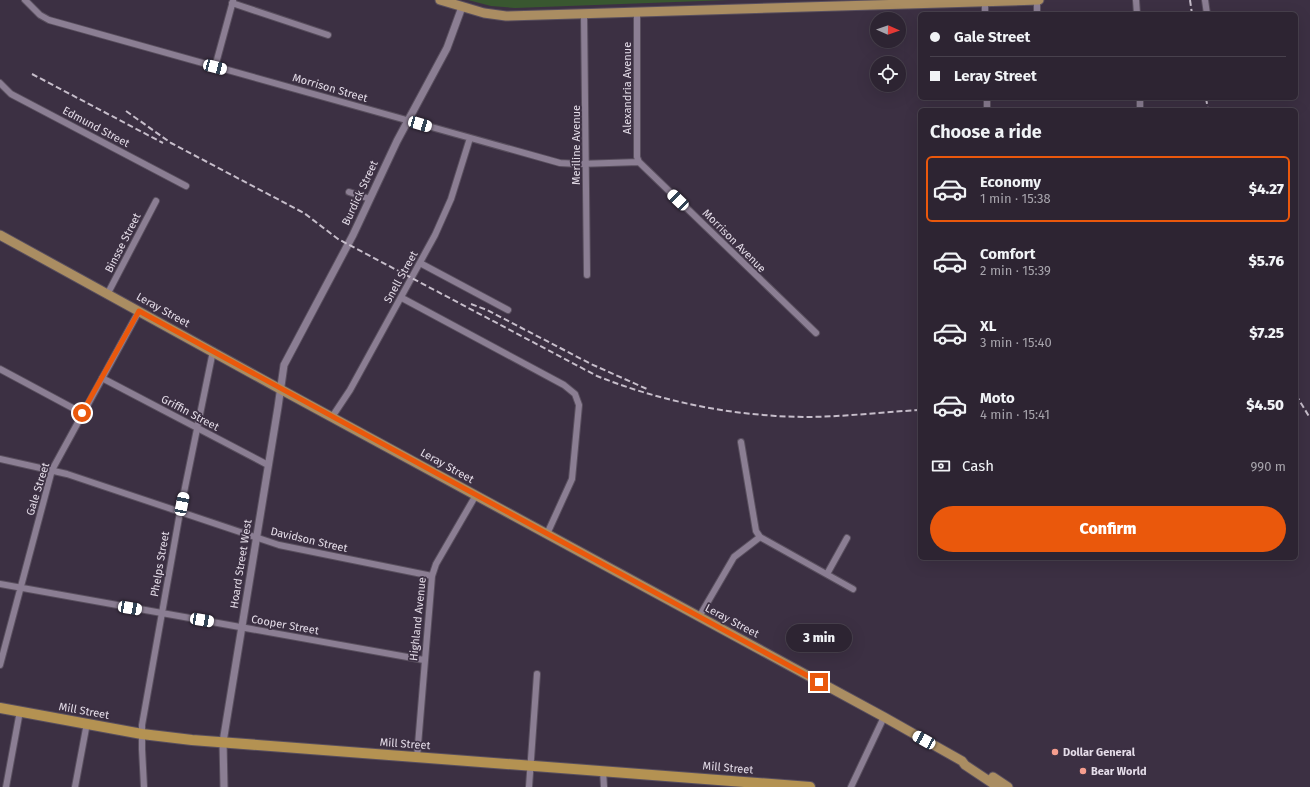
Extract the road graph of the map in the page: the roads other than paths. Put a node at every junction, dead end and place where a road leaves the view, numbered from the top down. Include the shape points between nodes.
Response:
1 (25, 0) edge
2 (440, 0) edge
3 (1038, 0) edge
4 (1136, 0) edge
5 (1205, 0) edge
6 (232, 1) edge
7 (985, 2) junction
8 (462, 7) junction
9 (984, 12) edge
10 (1037, 12) edge
11 (1137, 12) edge
12 (1207, 12) edge
13 (637, 13) junction
14 (584, 15) junction
15 (328, 35) dead end
16 (215, 67) junction
17 (0, 83) edge
18 (408, 120) junction
19 (470, 138) junction
20 (639, 162) junction
21 (586, 164) junction
22 (186, 186) dead end
23 (349, 192) dead end
24 (370, 199) junction
25 (156, 201) dead end
26 (0, 234) edge
27 (420, 263) junction
28 (588, 275) dead end
29 (108, 294) junction
30 (402, 298) junction
31 (508, 310) dead end
32 (139, 311) junction
33 (816, 333) dead end
34 (213, 351) junction
35 (0, 369) edge
36 (102, 378) junction
37 (280, 389) junction
38 (82, 413) junction
39 (332, 417) junction
40 (197, 428) junction
41 (741, 442) dead end
42 (0, 459) edge
43 (268, 465) junction
44 (52, 470) junction
45 (476, 496) junction
46 (180, 512) junction
47 (547, 534) junction
48 (257, 537) junction
49 (760, 537) junction
50 (847, 538) dead end
51 (827, 574) junction
52 (432, 576) junction
53 (0, 584) edge
54 (20, 588) junction
55 (853, 589) dead end
56 (162, 613) junction
57 (699, 617) junction
58 (242, 628) junction
59 (424, 660) junction
60 (0, 665) edge
61 (537, 674) dead end
62 (0, 708) edge
63 (20, 712) junction
64 (884, 717) junction
65 (87, 723) junction
66 (142, 734) junction
67 (223, 742) junction
68 (417, 757) junction
69 (962, 761) junction
70 (531, 765) junction
71 (603, 770) junction
72 (728, 784) edge
73 (6, 787) edge
74 (75, 787) edge
75 (144, 787) edge
76 (224, 787) edge
77 (529, 787) edge
78 (604, 787) edge
79 (810, 787) edge
80 (851, 787) edge
81 (998, 787) edge
82 (1008, 787) edge

1 - 16 street, Morrison Street via 40,15 50,20
2 - 8 main road
3 - 7 main road
3 - 10 street
4 - 11 street
5 - 12 street
6 - 15 street
6 - 16 street
7 - 9 street
7 - 13 main road
8 - 14 main road via 506,16
8 - 18 street, Burdick Street via 448,48
13 - 14 main road
13 - 20 street, Alexandria Avenue
14 - 21 street, Meriline Avenue
16 - 18 street, Morrison Street
17 - 22 street, Edmund Street via 12,94
18 - 19 street, Morrison Street
18 - 24 street, Burdick Street
19 - 21 street, Morrison Street via 560,163
19 - 27 street, Snell Street via 452,199
20 - 21 street, Morrison Street
20 - 33 street, Morrison Avenue
21 - 28 street, Meriline Avenue
23 - 24 street
24 - 37 street, Burdick Street via 284,365
25 - 29 street, Binsse Street
26 - 29 main road, Leray Street
27 - 30 street, Snell Street
27 - 31 street
29 - 32 main road, Leray Street
30 - 39 street, Snell Street
30 - 47 street via 564,385 575,394 579,404 572,479
32 - 34 main road, Leray Street
32 - 36 street, Gale Street
34 - 37 main road, Leray Street
34 - 40 street, Phelps Street
35 - 38 street
36 - 38 street, Gale Street
36 - 40 street, Griffin Street
37 - 39 main road, Leray Street
37 - 43 street, Hoard Street West
38 - 44 street, Gale Street
39 - 45 main road, Leray Street
40 - 43 street, Griffin Street
40 - 46 street, Phelps Street
41 - 49 street via 756,531
42 - 44 street, Davidson Street
43 - 48 street, Hoard Street West
44 - 46 street, Davidson Street
44 - 54 street, Gale Street
45 - 47 main road, Leray Street
45 - 52 street, Highland Avenue via 436,564
46 - 48 street, Davidson Street
46 - 56 street, Phelps Street
47 - 57 main road, Leray Street
48 - 52 street, Davidson Street via 303,551
48 - 58 street, Hoard Street West
49 - 51 street
49 - 57 street via 734,557
50 - 51 street
51 - 55 street
52 - 59 street, Highland Avenue
53 - 54 street, Cooper Street
54 - 56 street, Cooper Street
54 - 60 street, Gale Street
56 - 58 street, Cooper Street
56 - 66 street, Phelps Street
57 - 64 main road, Leray Street
58 - 59 street, Cooper Street
58 - 67 street, Hoard Street West
59 - 68 street, Highland Avenue
61 - 70 street
62 - 63 highway, Mill Street
63 - 65 highway, Mill Street
63 - 73 street
64 - 69 main road, Leray Street
64 - 80 street
65 - 66 highway, Mill Street
65 - 74 street
66 - 67 highway, Mill Street
66 - 75 street, Phelps Street
67 - 68 highway, Mill Street
67 - 76 street, Hoard Street West
68 - 70 highway, Mill Street
69 - 81 main road via 965,766
69 - 82 main road via 967,761
70 - 71 highway, Mill Street
70 - 77 street
71 - 72 highway, Mill Street
71 - 78 street
72 - 79 highway, Mill Street

